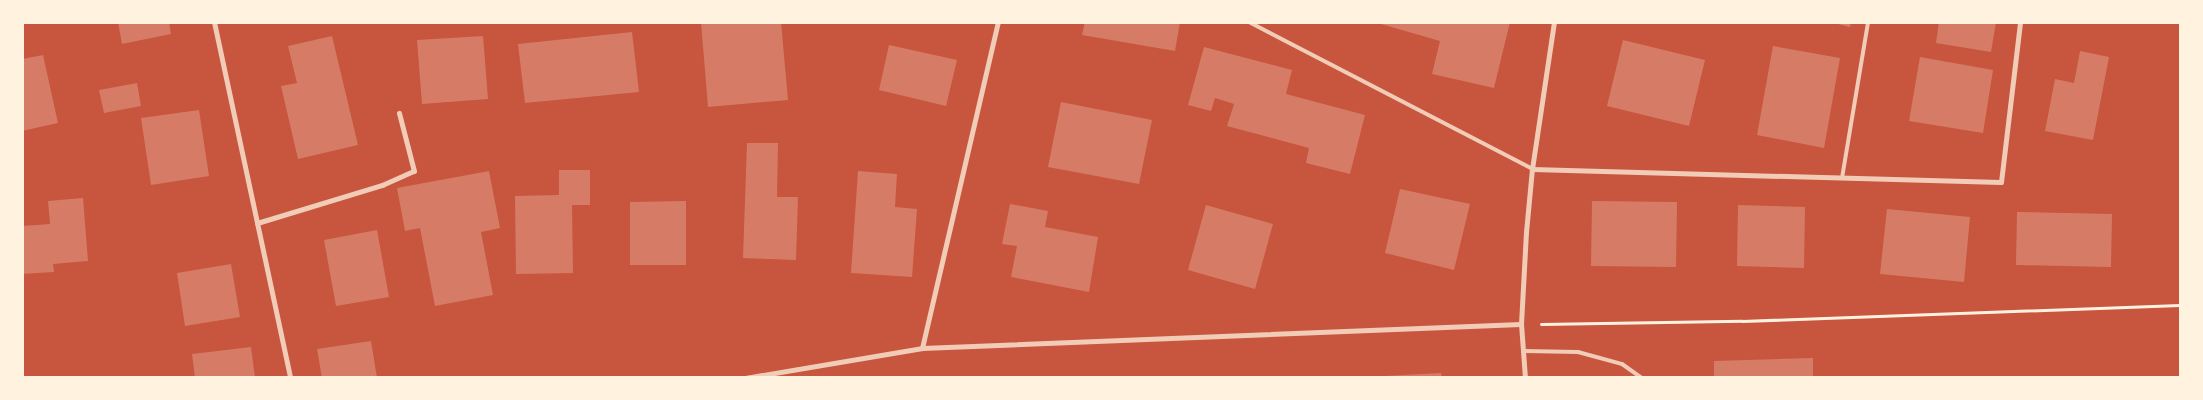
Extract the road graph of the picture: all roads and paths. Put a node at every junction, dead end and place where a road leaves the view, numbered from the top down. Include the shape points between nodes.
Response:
1 (214, 22) edge
2 (998, 22) edge
3 (1248, 22) edge
4 (1554, 22) edge
5 (1868, 22) edge
6 (2020, 22) edge
7 (399, 113) dead end
8 (1532, 169) junction
9 (1842, 178) junction
10 (257, 223) junction
11 (2180, 305) edge
12 (1521, 324) junction
13 (922, 348) junction
14 (1523, 351) junction
15 (290, 378) edge
16 (745, 378) edge
17 (1525, 378) edge
18 (1642, 378) edge

1 - 10 street
2 - 13 street
3 - 8 lane
4 - 8 street
5 - 9 lane
6 - 9 street via 2001,182
7 - 10 street via 414,170 382,185
8 - 9 street
8 - 12 street
10 - 15 street
11 - 12 path via 1752,320
12 - 13 street
12 - 14 street
13 - 16 street
14 - 17 street
14 - 18 lane via 1578,352 1622,364

